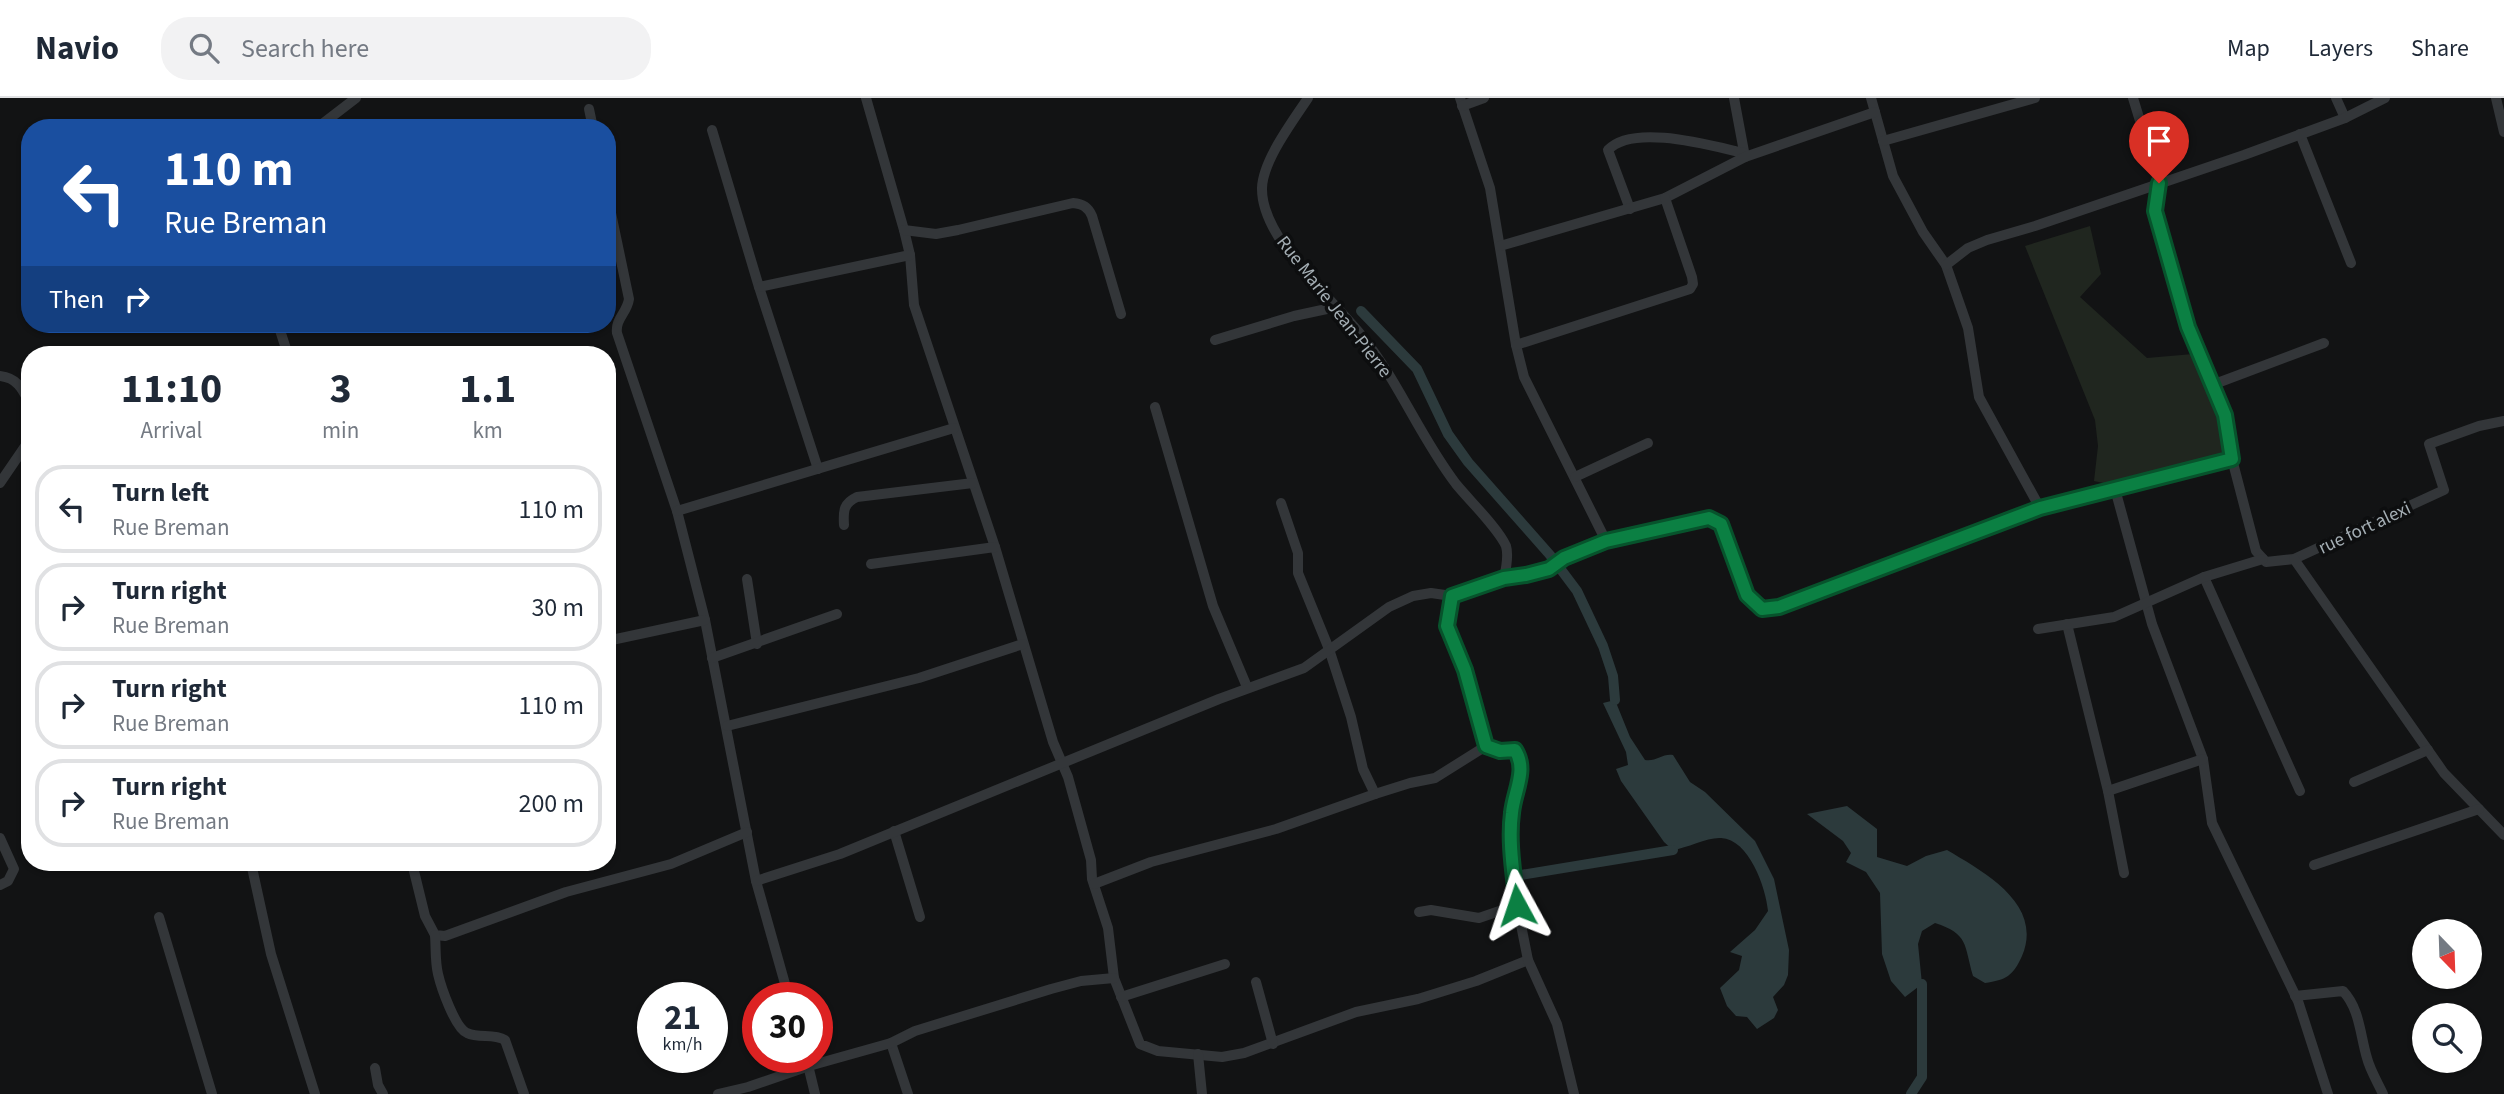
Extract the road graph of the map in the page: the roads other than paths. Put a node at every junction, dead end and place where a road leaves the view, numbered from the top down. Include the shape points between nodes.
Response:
1 (356, 98) edge
2 (866, 98) edge
3 (1308, 98) edge
4 (1484, 98) edge
5 (1734, 98) edge
6 (1871, 98) edge
7 (2035, 98) edge
8 (2133, 98) edge
9 (2336, 98) edge
10 (2385, 98) edge
11 (2496, 98) edge
12 (1461, 102) edge
13 (589, 109) dead end
14 (1875, 112) junction
15 (2345, 118) junction
16 (329, 119) edge
17 (591, 119) edge
18 (712, 130) dead end
19 (2504, 132) edge
20 (2300, 134) junction
21 (1883, 141) junction
22 (1745, 155) junction
23 (2159, 183) junction
24 (1665, 198) junction
25 (1630, 209) junction
26 (904, 230) junction
27 (616, 237) edge
28 (1500, 246) junction
29 (910, 255) junction
30 (2351, 263) dead end
31 (1946, 265) junction
32 (759, 287) junction
33 (1336, 307) junction
34 (1121, 314) dead end
35 (1215, 340) dead end
36 (2324, 343) dead end
37 (1516, 345) junction
38 (0, 376) edge
39 (2212, 385) junction
40 (21, 387) edge
41 (1156, 407) dead end
42 (2504, 421) edge
43 (954, 428) junction
44 (1648, 443) dead end
45 (21, 452) edge
46 (2232, 459) junction
47 (818, 469) junction
48 (1575, 477) junction
49 (0, 482) edge
50 (973, 482) junction
51 (2115, 489) junction
52 (1280, 503) dead end
53 (2040, 508) junction
54 (677, 512) junction
55 (844, 524) dead end
56 (1606, 541) junction
57 (995, 547) junction
58 (2263, 559) junction
59 (2294, 559) junction
60 (871, 564) dead end
61 (2204, 577) junction
62 (1504, 578) junction
63 (747, 579) dead end
64 (1452, 596) junction
65 (2146, 603) junction
66 (837, 614) dead end
67 (705, 620) junction
68 (2067, 624) junction
69 (2038, 629) dead end
70 (616, 639) edge
71 (757, 644) junction
72 (1023, 644) junction
73 (1329, 649) junction
74 (712, 659) junction
75 (1247, 687) junction
76 (727, 726) junction
77 (1486, 746) junction
78 (2428, 751) junction
79 (2203, 759) junction
80 (1062, 765) junction
81 (2354, 782) dead end
82 (2108, 791) junction
83 (2301, 791) dead end
84 (1375, 794) junction
85 (2479, 809) junction
86 (894, 831) junction
87 (747, 832) junction
88 (2504, 835) edge
89 (0, 838) edge
90 (2314, 865) dead end
91 (253, 871) edge
92 (414, 871) edge
93 (2124, 873) dead end
94 (756, 881) junction
95 (1094, 884) junction
96 (0, 885) edge
97 (1517, 905) junction
98 (1419, 912) dead end
99 (159, 917) dead end
100 (920, 917) dead end
101 (435, 935) junction
102 (1528, 960) junction
103 (1225, 964) dead end
104 (1114, 978) junction
105 (784, 982) edge
106 (1256, 982) dead end
107 (2295, 996) junction
108 (1121, 997) junction
109 (891, 1043) junction
110 (1273, 1044) junction
111 (1198, 1054) junction
112 (833, 1056) edge
113 (374, 1068) dead end
114 (786, 1073) edge
115 (810, 1073) edge
116 (749, 1091) edge
117 (212, 1094) edge
118 (316, 1094) edge
119 (383, 1094) edge
120 (524, 1094) edge
121 (718, 1094) edge
122 (815, 1094) edge
123 (908, 1094) edge
124 (1202, 1094) edge
125 (1574, 1094) edge
126 (2328, 1094) edge
127 (2383, 1094) edge

1 - 16 street
2 - 26 street
3 - 33 street, Rue Marie Jean-Pierre via 1271,160 1262,188 1273,225 1286,248
4 - 12 street
5 - 22 street
6 - 14 street
7 - 21 street
8 - 23 street
9 - 15 street
10 - 15 street
11 - 19 street
12 - 28 street via 1490,188
13 - 17 street
14 - 21 street
14 - 22 street
15 - 20 street
18 - 32 street
20 - 23 street
20 - 30 street
21 - 31 street via 1893,176
22 - 24 street
22 - 25 street via 1665,137 1611,147 1608,150
23 - 31 street via 1987,240
23 - 39 street via 2155,211 2188,327
24 - 25 street
24 - 37 street via 1692,277 1690,289
25 - 28 street
26 - 29 street
26 - 34 street via 936,234 1082,204 1092,216
27 - 54 street via 629,299 617,333
28 - 37 street
29 - 32 street
29 - 43 street via 914,305
31 - 53 street via 1968,328 1979,397
32 - 47 street
33 - 35 street
33 - 62 street, Rue Marie Jean-Pierre via 1388,372 1456,485 1506,547
36 - 39 street
37 - 48 street via 1524,377
38 - 40 street
39 - 46 street via 2225,415
41 - 75 street via 1213,606
42 - 59 street, rue fort alexi via 2429,444 2444,490
43 - 47 street
43 - 50 street
44 - 48 street
45 - 49 street
46 - 51 street
46 - 58 street via 2256,551
47 - 54 street
48 - 56 street
50 - 55 street via 857,497 848,501
50 - 57 street
51 - 53 street
51 - 65 street
52 - 73 street via 1297,552 1298,573
53 - 56 street via 1779,607 1762,609 1747,595 1721,524 1709,518
54 - 67 street
56 - 62 street via 1549,569
57 - 60 street
57 - 72 street
58 - 59 street, rue fort alexi
58 - 61 street, rue fort alexi
59 - 78 street
61 - 65 street, rue fort alexi
61 - 83 street
62 - 64 street
63 - 71 street
64 - 73 street via 1413,596 1389,607
64 - 77 street via 1447,626 1465,670
65 - 68 street, rue fort alexi via 2114,617
65 - 79 street
66 - 71 street
67 - 70 street
67 - 74 street
68 - 69 street, rue fort alexi
68 - 82 street
71 - 74 street
72 - 76 street via 919,678
72 - 80 street
73 - 75 street via 1304,667
73 - 84 street via 1363,769
74 - 76 street
75 - 80 street
76 - 87 street
77 - 84 street via 1436,778
77 - 97 street via 1515,750 1522,767 1512,813
78 - 81 street
78 - 85 street
79 - 82 street
79 - 107 street via 2212,823
80 - 86 street
80 - 95 street
82 - 93 street
84 - 95 street via 1276,829 1151,862
85 - 88 street
85 - 90 street
86 - 94 street via 819,862
86 - 100 street
87 - 94 street
87 - 101 street via 671,864 566,892 445,936
89 - 96 street via 14,869
91 - 118 street via 271,954
92 - 101 street via 425,916
94 - 105 street
95 - 104 street via 1108,928
97 - 98 street via 1479,918
97 - 102 street
99 - 117 street
101 - 120 street via 438,973 450,1009 468,1034 505,1040
102 - 110 street via 1418,999 1356,1012
102 - 125 street via 1557,1024
103 - 108 street
104 - 108 street
104 - 109 street via 1051,989 915,1031
106 - 110 street
107 - 126 street
107 - 127 street via 2343,991 2352,1000 2367,1059
108 - 111 street via 1140,1044 1158,1051
109 - 112 street
109 - 123 street
110 - 111 street via 1222,1057
111 - 124 street
113 - 119 street
114 - 116 street
115 - 122 street
116 - 121 street

